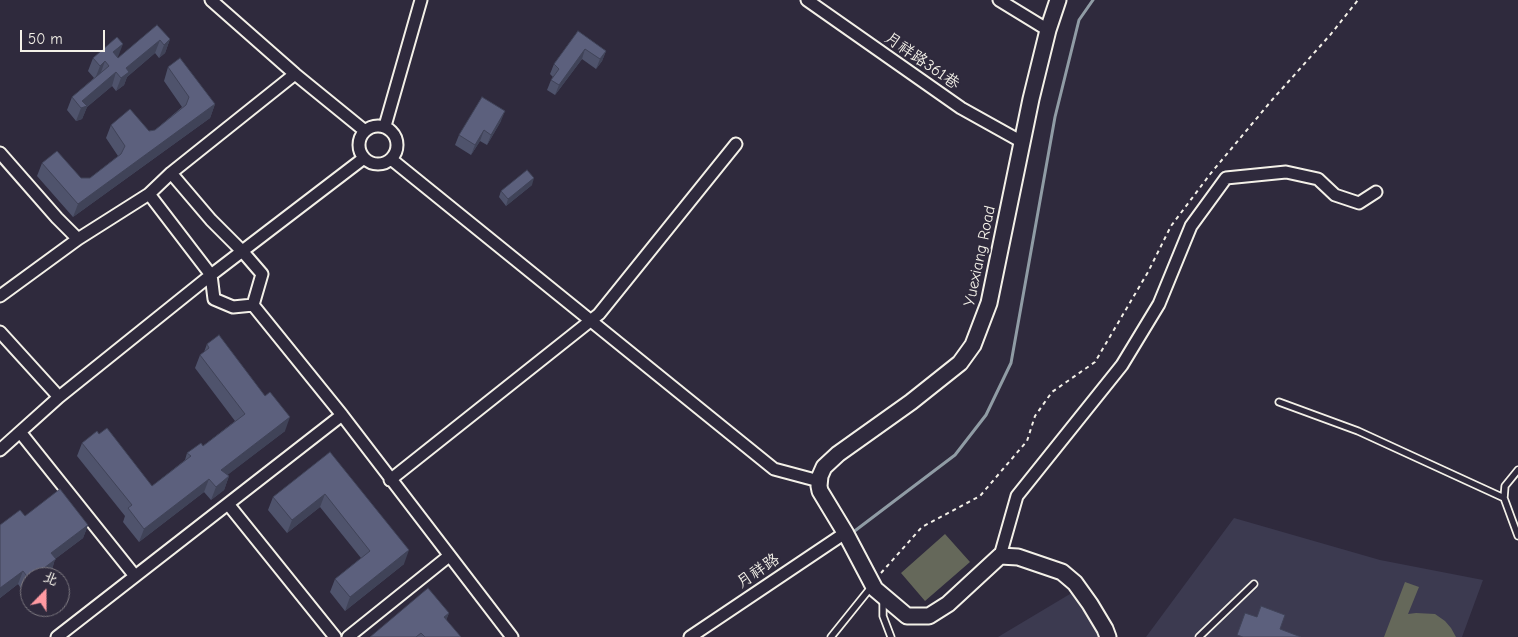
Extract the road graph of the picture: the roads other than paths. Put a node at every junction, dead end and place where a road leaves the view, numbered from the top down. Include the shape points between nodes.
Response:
1 (211, 0) edge
2 (421, 0) edge
3 (807, 0) edge
4 (999, 0) edge
5 (1058, 0) edge
6 (1048, 30) junction
7 (295, 74) junction
8 (386, 126) junction
9 (365, 131) junction
10 (1022, 142) junction
11 (736, 144) dead end
12 (0, 153) edge
13 (364, 158) junction
14 (391, 159) junction
15 (171, 173) junction
16 (1376, 192) dead end
17 (149, 194) junction
18 (78, 239) junction
19 (243, 252) junction
20 (211, 276) junction
21 (0, 296) edge
22 (253, 304) junction
23 (591, 320) junction
24 (0, 332) edge
25 (59, 397) junction
26 (1279, 402) dead end
27 (342, 415) junction
28 (20, 432) junction
29 (0, 450) edge
30 (1518, 470) edge
31 (390, 480) junction
32 (819, 480) junction
33 (1504, 498) junction
34 (228, 504) junction
35 (847, 536) junction
36 (1518, 536) edge
37 (449, 556) junction
38 (1000, 556) junction
39 (135, 576) junction
40 (873, 584) junction
41 (1254, 584) dead end
42 (884, 596) junction
43 (57, 637) edge
44 (335, 637) edge
45 (348, 637) edge
46 (512, 637) edge
47 (690, 637) edge
48 (831, 637) edge
49 (891, 637) edge
50 (1108, 637) edge
51 (1199, 637) edge

1 - 7 street
2 - 8 street
3 - 10 street, 月祥路361巷 via 961,108
4 - 6 street
5 - 6 street, Yuexiang Road
6 - 10 street, Yuexiang Road
7 - 9 street
7 - 15 street
8 - 9 street via 370,126
8 - 14 street via 397,137 396,153
9 - 13 street via 359,137 359,153
10 - 32 street, Yuexiang Road via 989,303 974,345 960,363 838,454 824,467
11 - 23 street
12 - 18 street
13 - 14 street via 370,164 385,164
13 - 19 street
14 - 23 street
15 - 17 street
15 - 19 street
16 - 38 street via 1359,203 1335,195 1318,179 1286,172 1226,178 1191,226 1159,304 1122,365 1017,496
17 - 18 street
17 - 20 street
18 - 21 street
19 - 20 street
19 - 22 street via 262,274
20 - 22 street via 214,299 233,307
20 - 25 street
22 - 27 street
23 - 31 street
23 - 32 street via 774,469
24 - 25 street
25 - 28 street
26 - 33 lane via 1358,431
27 - 31 street
27 - 34 street
28 - 29 street
28 - 39 street
30 - 33 lane via 1505,486
31 - 37 street
32 - 35 street via 820,491
33 - 36 lane
34 - 39 street
34 - 44 street
35 - 40 street
35 - 47 street, 月祥路
37 - 45 street
37 - 46 street
38 - 42 street via 948,604 929,616 907,616
38 - 50 street via 1018,557 1062,572 1075,583 1090,604
39 - 43 street
40 - 42 street
40 - 48 lane
41 - 51 lane
42 - 49 lane via 883,616

